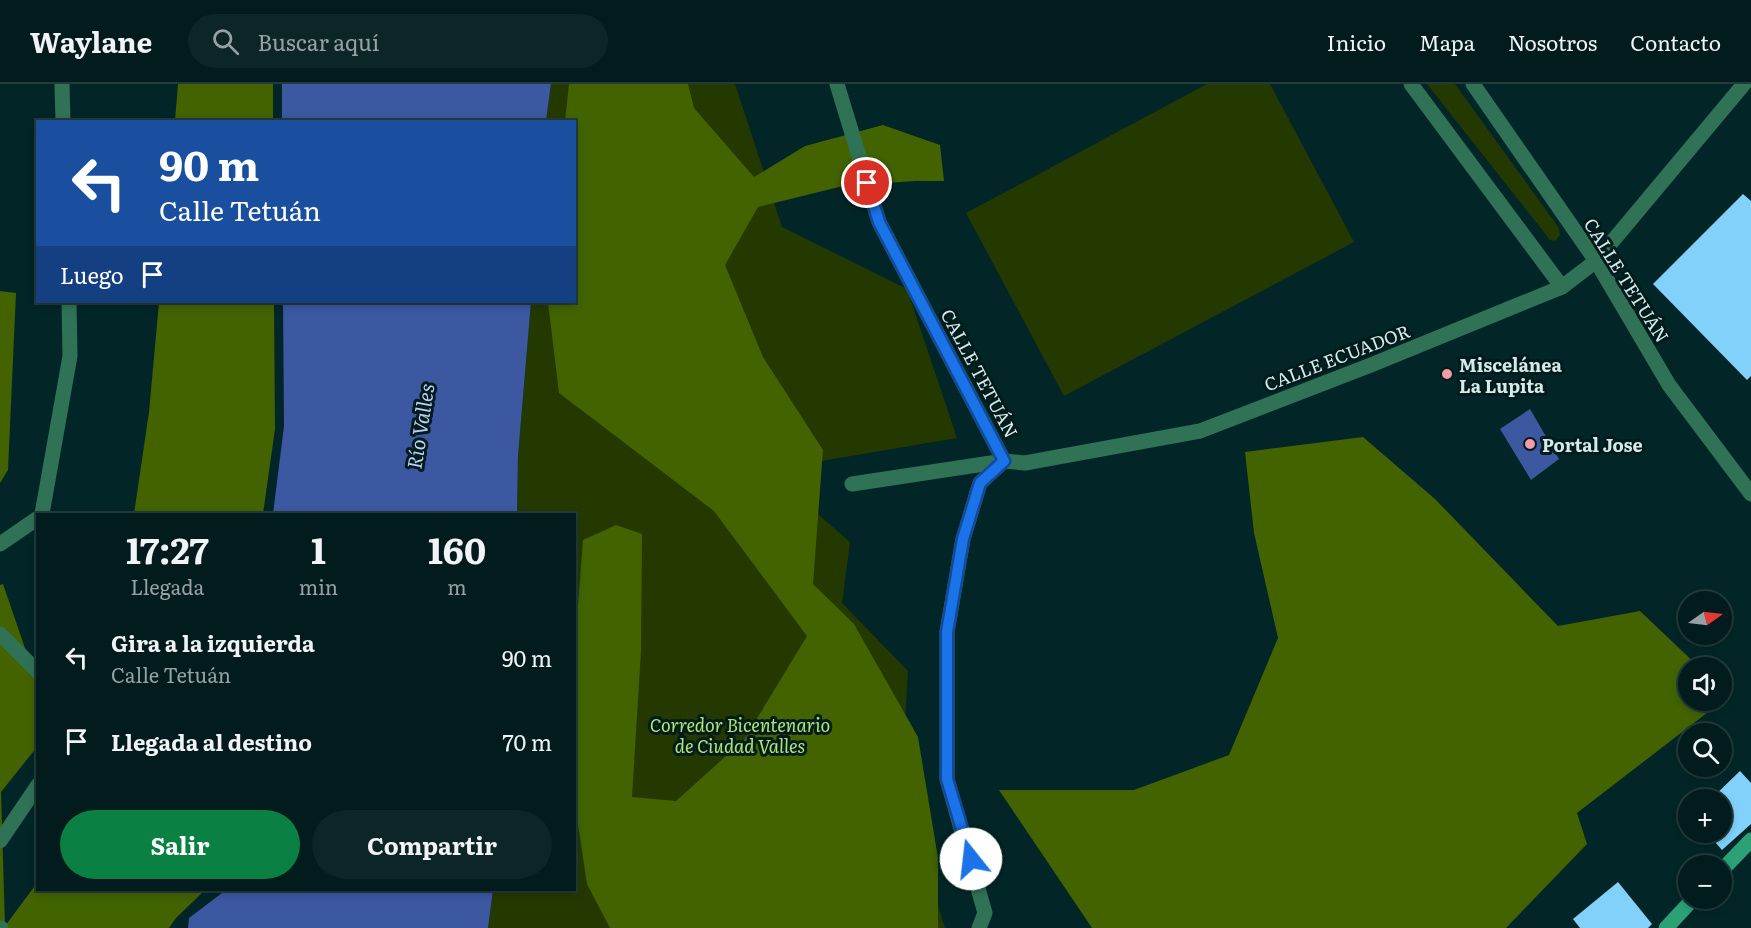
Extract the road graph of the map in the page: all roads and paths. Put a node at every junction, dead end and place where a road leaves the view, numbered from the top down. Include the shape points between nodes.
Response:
1 (62, 84) edge
2 (837, 84) edge
3 (1411, 84) edge
4 (1473, 84) edge
5 (1744, 84) edge
6 (63, 120) edge
7 (1596, 261) junction
8 (1562, 287) junction
9 (69, 303) edge
10 (1004, 461) junction
11 (852, 484) dead end
12 (1751, 494) edge
13 (42, 513) edge
14 (36, 519) edge
15 (0, 544) edge
16 (0, 634) edge
17 (36, 670) edge
18 (36, 788) edge
19 (1751, 840) edge
20 (0, 841) edge
21 (1732, 860) edge
22 (1684, 909) edge
23 (979, 928) edge
24 (1666, 928) edge

1 - 6 street
2 - 10 street, CALLE TETUÁN via 879,222
3 - 8 street
4 - 7 street, CALLE TETUÁN
5 - 7 street, CALLE ECUADOR
7 - 8 street, CALLE ECUADOR
7 - 12 street, CALLE TETUÁN via 1669,386
8 - 10 street, CALLE ECUADOR via 1200,431 1025,463
9 - 13 street via 70,356
10 - 11 street, CALLE ECUADOR
10 - 23 street, CALLE TETUÁN via 980,483 963,539 947,632 947,779 985,913
14 - 15 street
16 - 17 street
18 - 20 street
19 - 21 street
22 - 24 street

